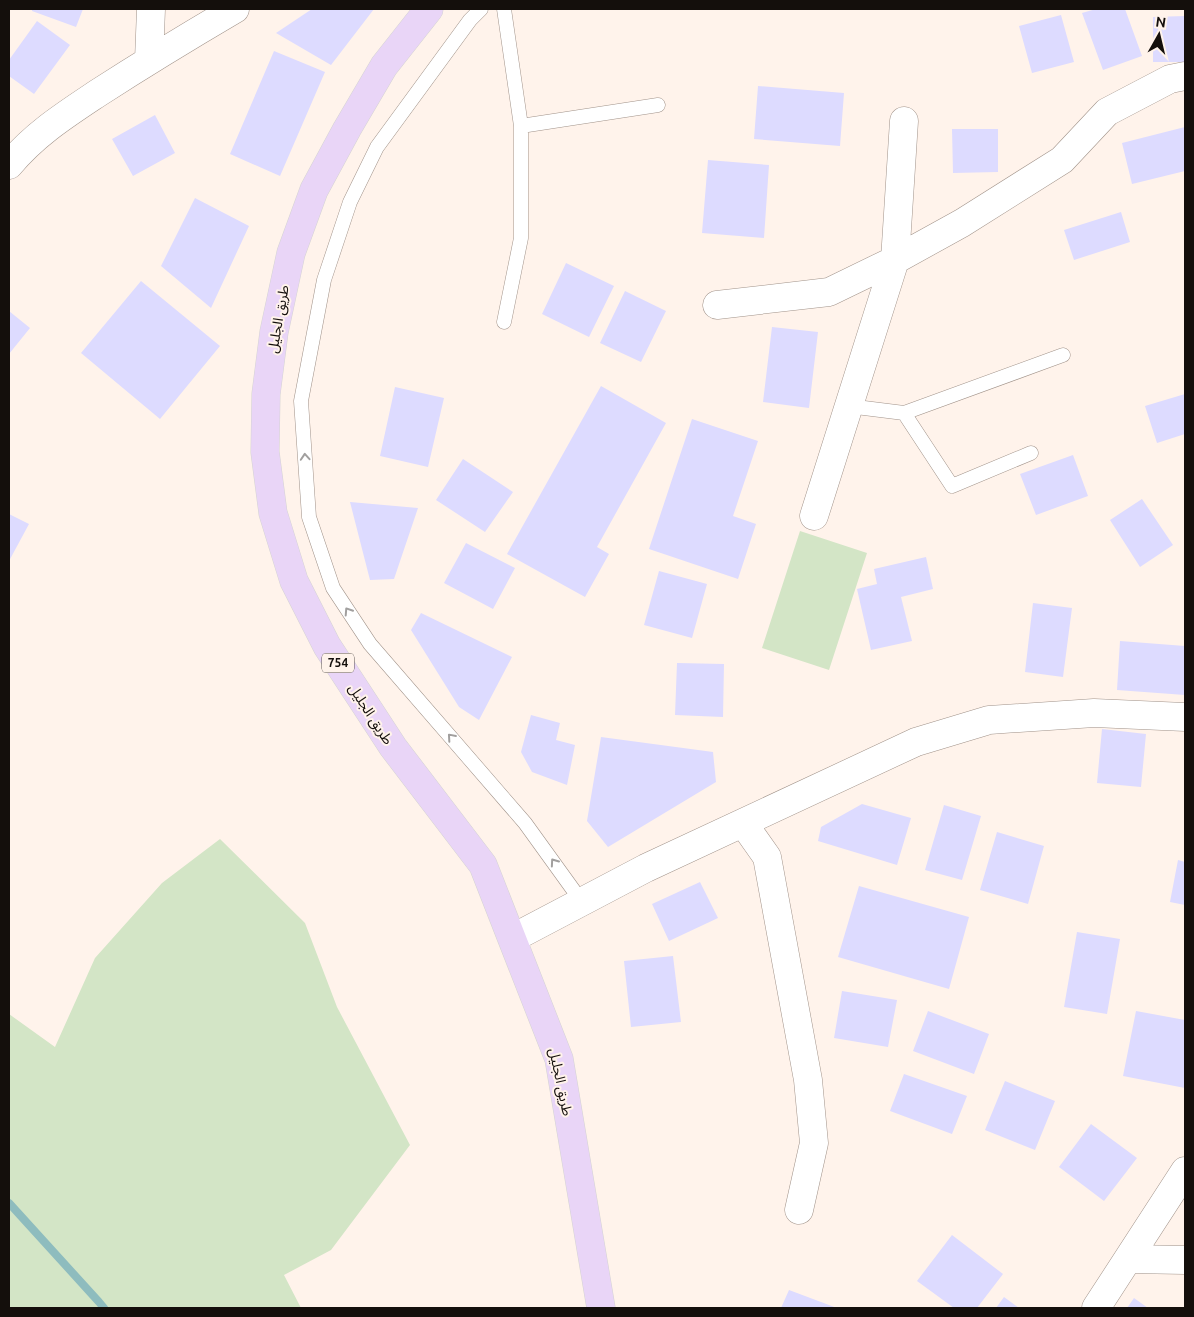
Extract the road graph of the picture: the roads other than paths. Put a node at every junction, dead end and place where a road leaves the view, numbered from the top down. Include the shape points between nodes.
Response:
1 (151, 9) edge
2 (235, 9) edge
3 (429, 9) edge
4 (482, 9) edge
5 (504, 9) edge
6 (148, 60) junction
7 (1185, 76) edge
8 (658, 105) dead end
9 (904, 121) dead end
10 (521, 126) junction
11 (9, 165) edge
12 (894, 260) junction
13 (717, 305) dead end
14 (504, 322) dead end
15 (1063, 355) dead end
16 (848, 406) junction
17 (904, 413) junction
18 (1031, 453) dead end
19 (814, 516) dead end
20 (1185, 717) edge
21 (743, 823) junction
22 (582, 902) junction
23 (513, 938) junction
24 (1185, 1171) edge
25 (799, 1210) dead end
26 (1128, 1259) junction
27 (1185, 1260) edge
28 (601, 1308) edge
29 (1096, 1308) edge

1 - 6 street
2 - 6 street
3 - 23 main road, طريق الجليل / 754 via 384,66 314,190 291,254 274,332 266,394 265,452 273,513 294,581 326,646 393,747 483,865
22 -> 4 lane via 525,822 370,644 333,588 310,517 301,401 324,280 350,202 378,147 470,20
5 - 10 lane
6 - 11 street via 48,126
7 - 12 street via 1170,79 1107,112 1062,160 962,223
8 - 10 lane
9 - 12 street
10 - 14 lane via 521,238
12 - 13 street via 829,292
12 - 16 street
15 - 17 lane
16 - 17 lane
16 - 19 street
17 - 18 lane via 952,486
20 - 21 street via 1094,713 989,720 916,742
21 - 22 street
21 - 25 street via 767,857 808,1080 814,1143
22 - 23 street
23 - 28 main road, طريق الجليل / 754 via 559,1059
24 - 26 street
26 - 27 street
26 - 29 street

